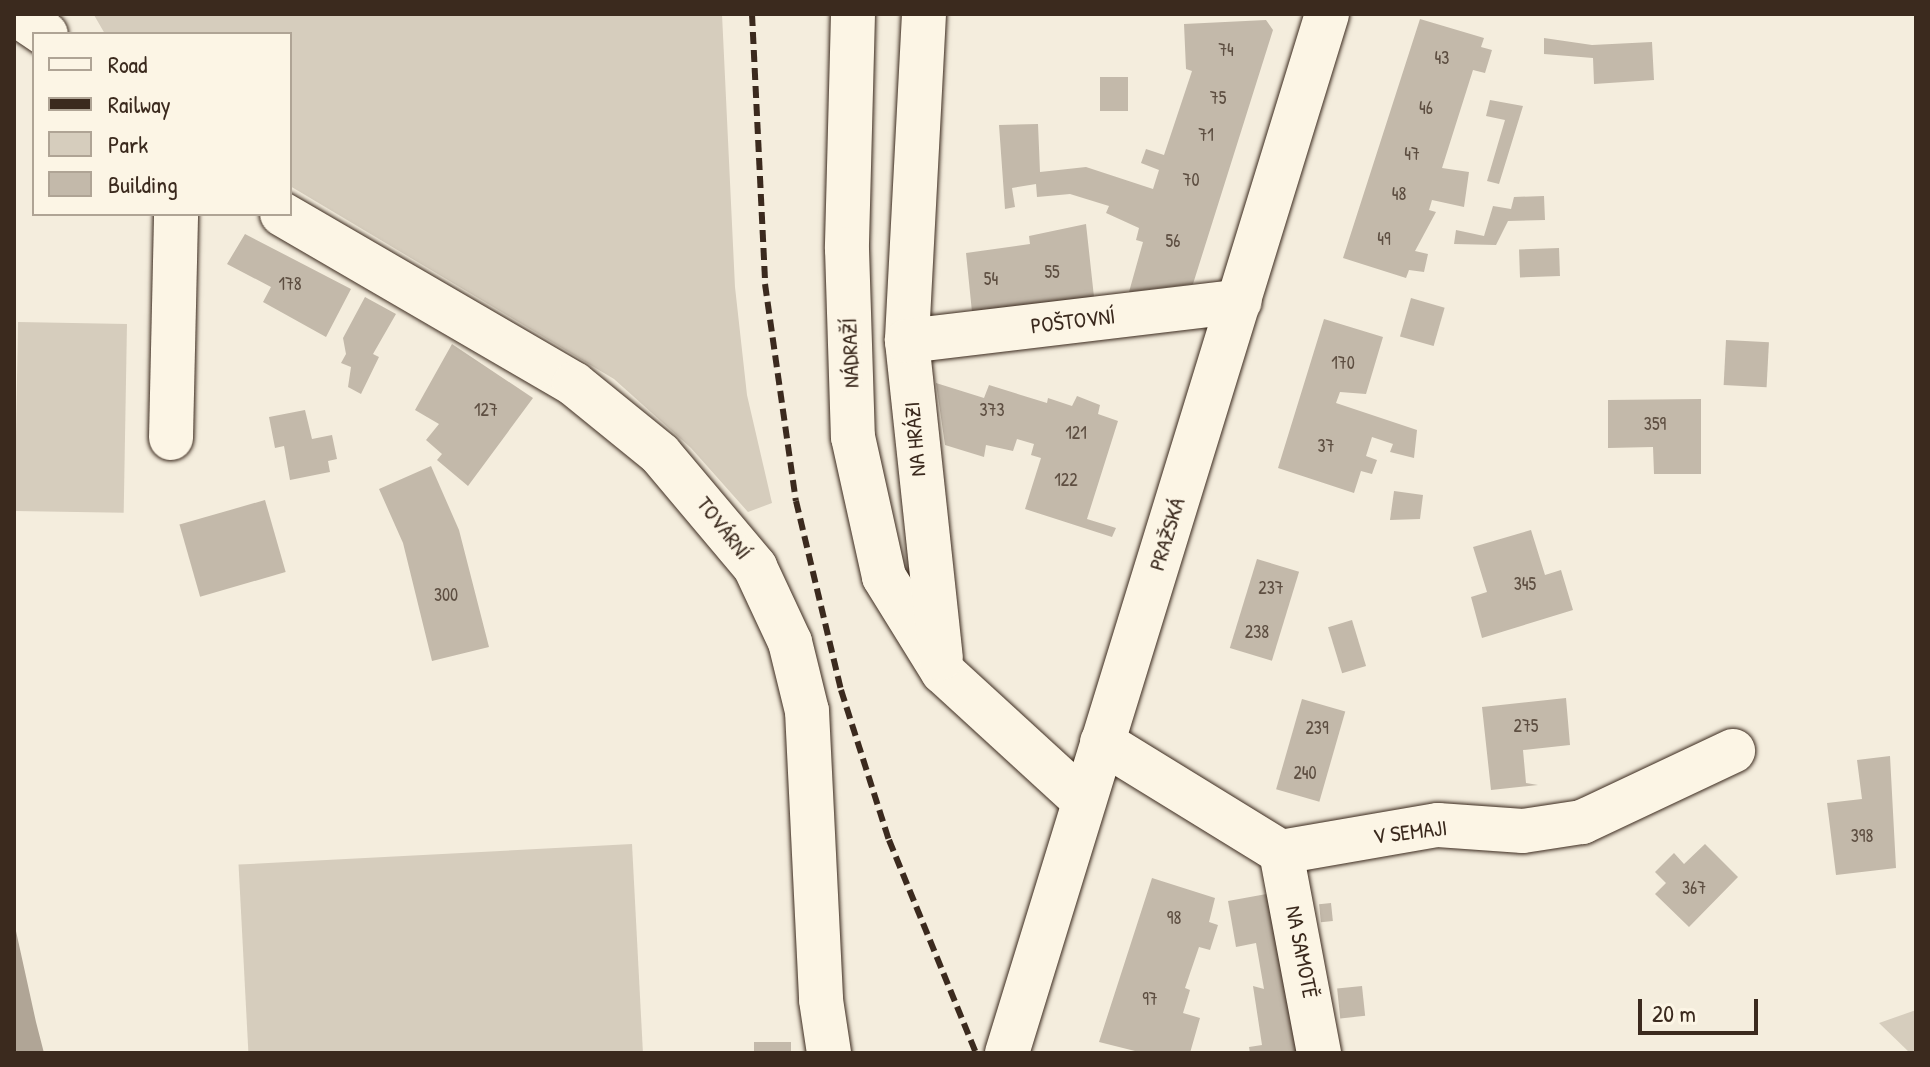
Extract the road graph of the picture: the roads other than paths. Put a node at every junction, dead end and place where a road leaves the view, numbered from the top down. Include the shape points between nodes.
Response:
1 (853, 14) edge
2 (924, 14) edge
3 (1327, 14) edge
4 (176, 216) edge
5 (285, 216) edge
6 (1240, 301) junction
7 (907, 341) junction
8 (171, 438) dead end
9 (943, 672) junction
10 (1102, 742) junction
11 (1733, 751) dead end
12 (1084, 801) junction
13 (1281, 852) junction
14 (829, 1053) edge
15 (1007, 1053) edge
16 (1319, 1053) edge

1 - 9 street, NÁDRAŽÍ via 847,249 853,437 884,577
2 - 7 street, NA HRÁZI
3 - 6 street, PRAŽSKÁ
4 - 8 street
5 - 14 street, TOVÁRNÍ via 574,384 660,454 755,567 790,642 807,711 821,1000
6 - 7 street, POŠTOVNÍ
6 - 10 street, PRAŽSKÁ
7 - 9 street, NA HRÁZI
9 - 12 street
10 - 12 street, PRAŽSKÁ
10 - 13 street
11 - 13 street, V SEMAJI via 1582,822 1523,831 1438,825
12 - 15 street, PRAŽSKÁ
13 - 16 street, NA SAMOTĚ

